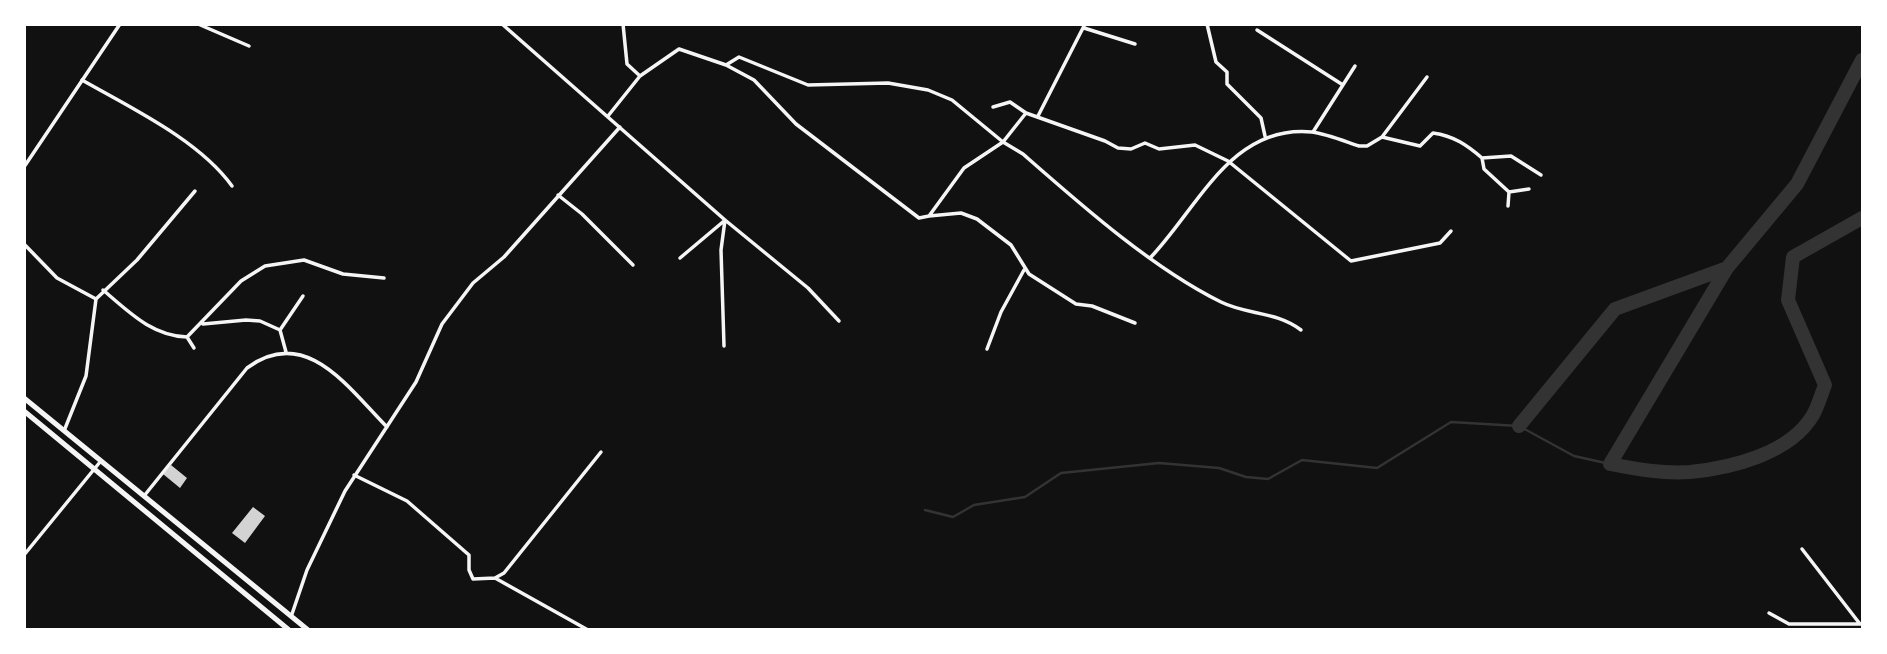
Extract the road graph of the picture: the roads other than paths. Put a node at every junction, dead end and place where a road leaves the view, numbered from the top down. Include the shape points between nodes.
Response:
1 (120, 24) edge
2 (198, 24) edge
3 (502, 24) edge
4 (623, 24) edge
5 (1207, 24) edge
6 (1084, 26) edge
7 (1257, 30) dead end
8 (1136, 44) dead end
9 (249, 46) dead end
10 (726, 65) junction
11 (1355, 66) dead end
12 (640, 76) junction
13 (1427, 77) dead end
14 (82, 80) junction
15 (1343, 85) junction
16 (993, 107) dead end
17 (1026, 113) junction
18 (607, 116) junction
19 (1038, 116) junction
20 (620, 127) junction
21 (1313, 132) junction
22 (1265, 136) junction
23 (1382, 137) junction
24 (1003, 142) junction
25 (1482, 158) junction
26 (1228, 161) junction
27 (24, 167) edge
28 (1541, 175) dead end
29 (232, 186) dead end
30 (1529, 189) dead end
31 (195, 191) dead end
32 (1509, 192) junction
33 (558, 195) junction
34 (1508, 206) dead end
35 (929, 216) junction
36 (725, 220) junction
37 (1451, 231) dead end
38 (24, 244) edge
39 (680, 258) dead end
40 (1150, 258) junction
41 (633, 265) dead end
42 (1024, 270) junction
43 (384, 278) dead end
44 (103, 290) junction
45 (303, 296) dead end
46 (96, 299) junction
47 (839, 321) dead end
48 (1135, 323) dead end
49 (202, 324) junction
50 (280, 330) junction
51 (1301, 330) dead end
52 (187, 337) junction
53 (724, 346) dead end
54 (194, 348) dead end
55 (987, 349) dead end
56 (286, 352) junction
57 (24, 398) edge
58 (24, 411) edge
59 (387, 427) junction
60 (64, 431) junction
61 (601, 452) dead end
62 (100, 461) junction
63 (94, 468) junction
64 (354, 475) junction
65 (144, 496) junction
66 (1802, 549) dead end
67 (24, 555) edge
68 (495, 578) junction
69 (1769, 613) dead end
70 (292, 614) junction
71 (1861, 624) edge
72 (289, 629) edge
73 (309, 629) edge
74 (587, 629) edge

1 - 14 street
2 - 9 street
3 - 18 street
4 - 12 street via 627,64
5 - 22 street via 1216,62 1227,72 1227,84 1261,118
6 - 8 street
6 - 19 street
7 - 15 street
10 - 12 street via 679,49
10 - 24 street via 739,57 808,85 908,84 952,100
10 - 35 street via 754,80 796,124 910,213 922,219
11 - 15 street
12 - 18 street
13 - 23 street
14 - 27 street
14 - 29 street via 192,148 214,164
15 - 21 street
16 - 17 street via 1010,102
17 - 19 street
17 - 24 street
18 - 20 street
19 - 26 street via 1118,148 1195,145
20 - 33 street
20 - 36 street
21 - 22 street
21 - 23 street via 1367,146
22 - 26 street
23 - 25 street via 1420,146 1433,133 1439,134 1458,139
24 - 35 street via 964,168
24 - 40 street
25 - 28 street via 1511,156
25 - 32 street via 1484,169
26 - 37 street via 1352,261 1440,243
26 - 40 street via 1174,234
30 - 32 street
31 - 44 street via 137,260
32 - 34 street
33 - 41 street
33 - 59 street via 452,307 416,382
35 - 42 street via 961,213 978,219 1011,244
36 - 39 street
36 - 47 street via 808,288
36 - 53 street via 721,250
38 - 46 street via 57,278
40 - 51 street via 1223,304 1268,313
42 - 48 street via 1076,304
42 - 55 street
43 - 49 street via 343,274 304,260 265,266 241,281
44 - 46 street
44 - 52 street via 158,331
45 - 50 street
46 - 60 street via 86,376
49 - 50 street via 260,321
49 - 52 street
50 - 56 street
52 - 54 street
56 - 59 street via 309,355 330,370
56 - 65 street via 247,368
57 - 60 main road
58 - 63 main road
59 - 64 street
60 - 62 main road
61 - 68 street
62 - 63 street
62 - 65 main road
63 - 67 street
63 - 72 main road
64 - 68 street via 407,501 427,517 469,555 473,579
64 - 70 street via 307,570
65 - 70 main road
66 - 71 street
68 - 74 street
69 - 71 street via 1788,624
70 - 73 main road

